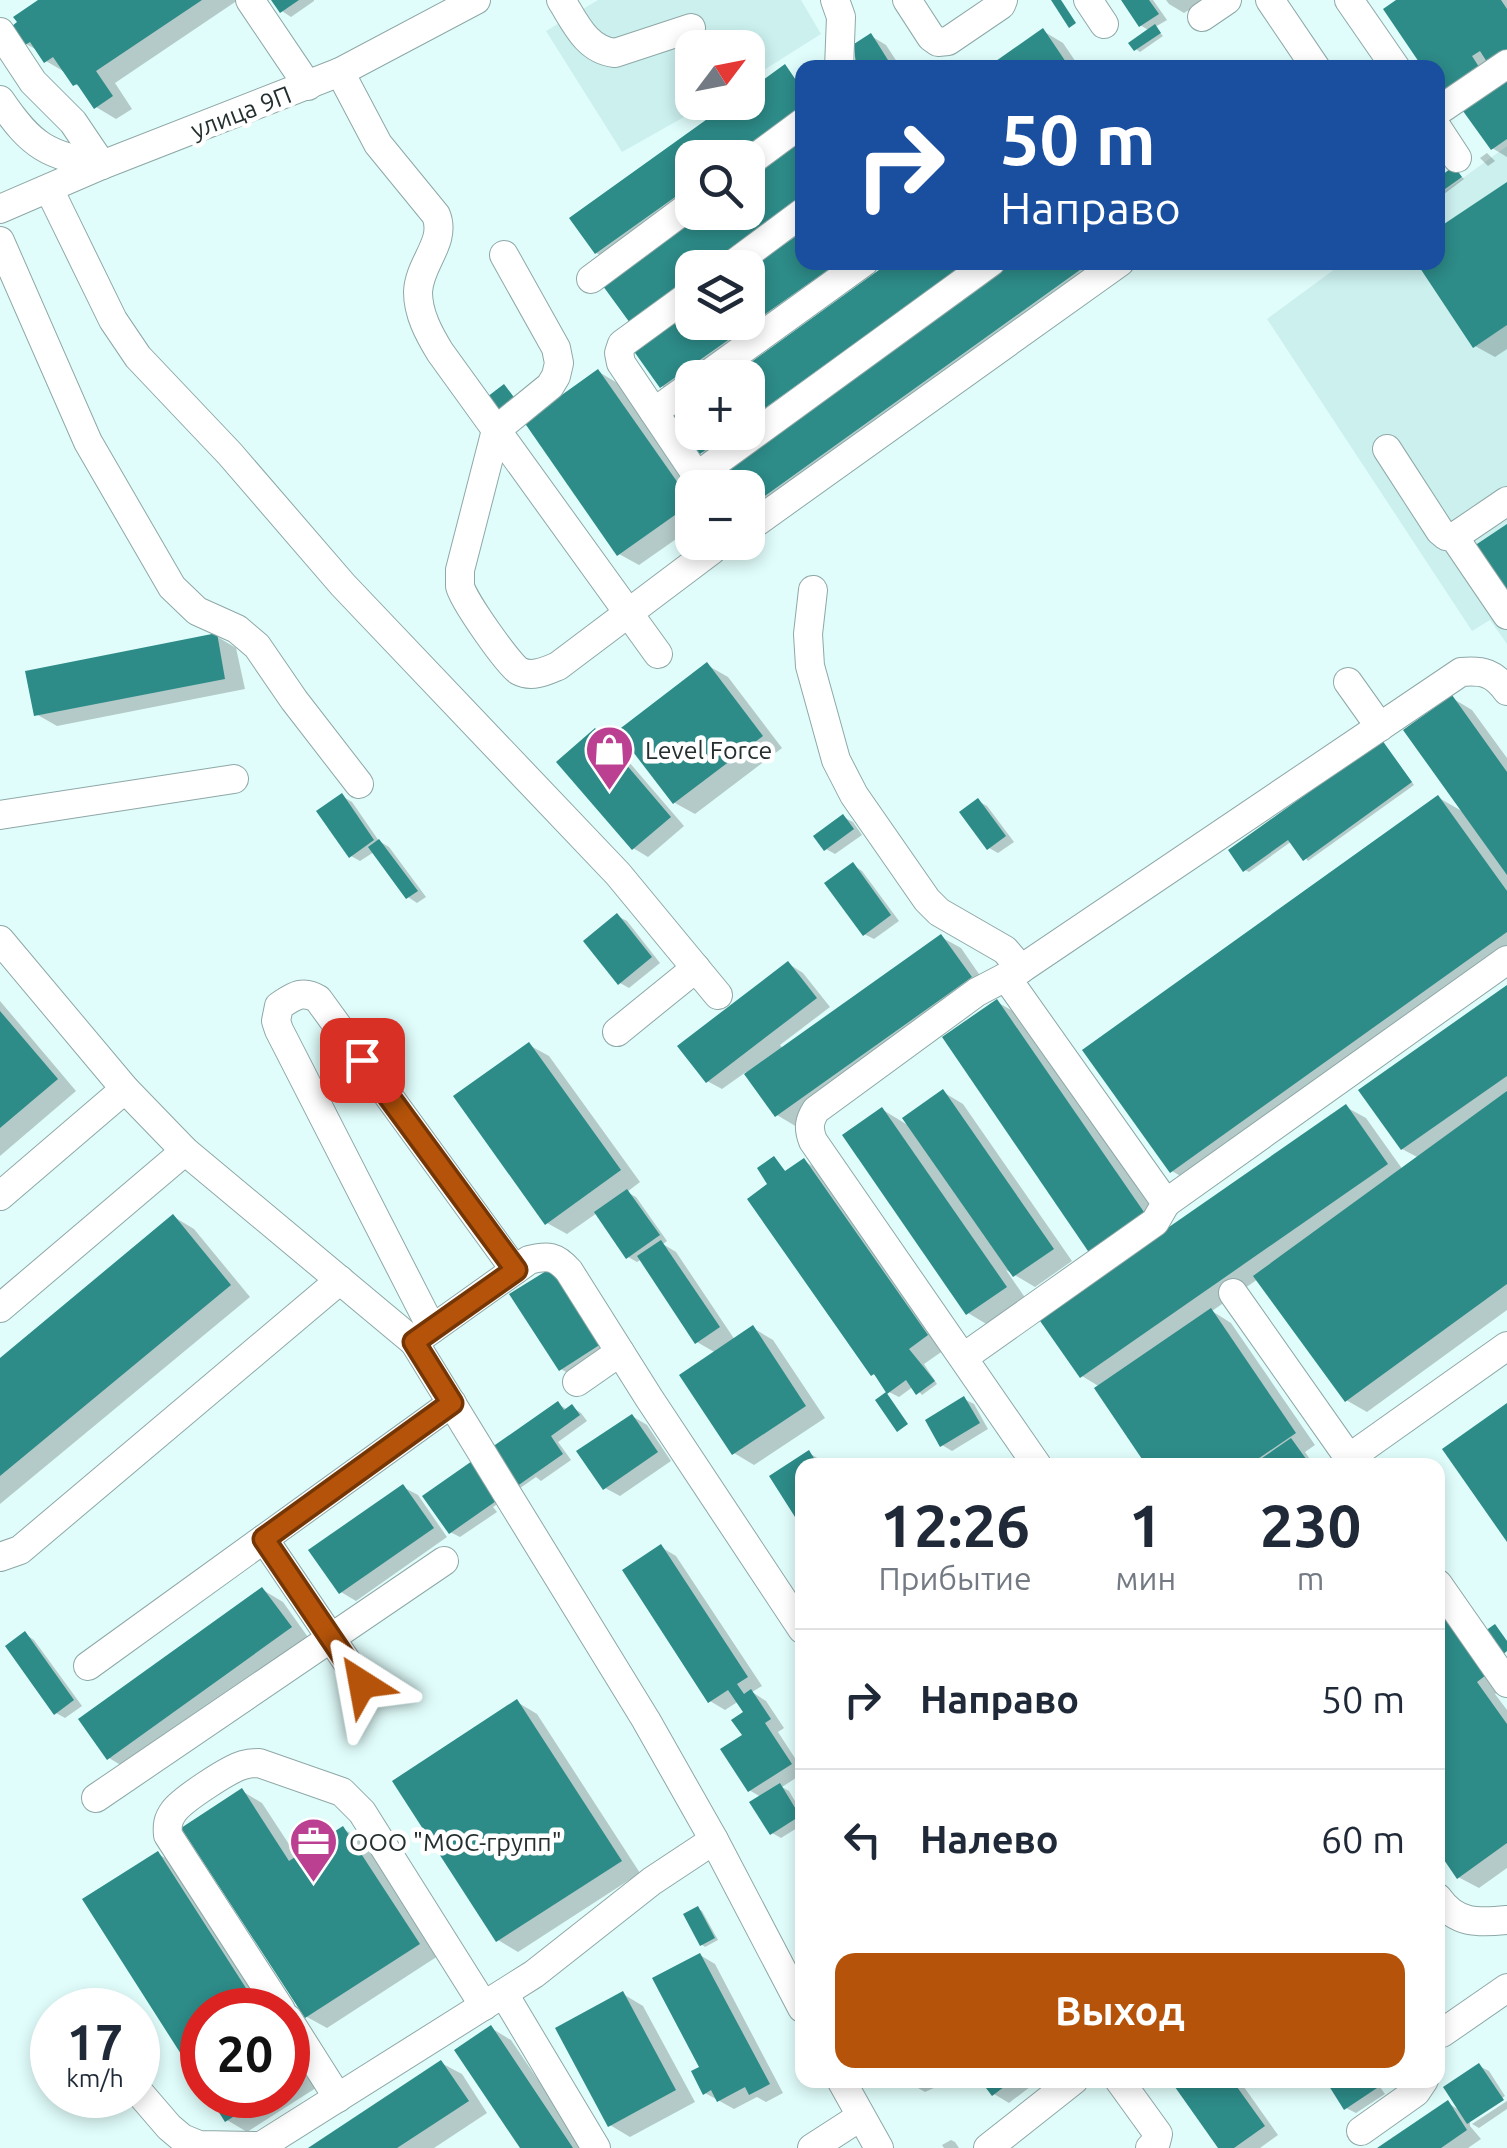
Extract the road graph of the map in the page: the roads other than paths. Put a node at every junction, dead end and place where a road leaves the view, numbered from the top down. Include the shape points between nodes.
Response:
1 (250, 0) edge
2 (476, 0) edge
3 (561, 0) edge
4 (836, 0) edge
5 (907, 0) edge
6 (1002, 0) edge
7 (1227, 0) edge
8 (1270, 0) edge
9 (1350, 0) edge
10 (1202, 17) dead end
11 (691, 28) dead end
12 (0, 32) edge
13 (839, 60) edge
14 (1311, 60) edge
15 (1391, 60) edge
16 (1507, 64) edge
17 (340, 72) junction
18 (308, 86) junction
19 (0, 100) edge
20 (1445, 122) edge
21 (795, 128) edge
22 (1445, 139) edge
23 (765, 151) edge
24 (1457, 158) dead end
25 (102, 165) junction
26 (49, 189) junction
27 (0, 210) edge
28 (675, 217) edge
29 (795, 218) edge
30 (0, 241) edge
31 (752, 250) edge
32 (504, 254) dead end
33 (853, 270) edge
34 (980, 270) edge
35 (1109, 270) edge
36 (591, 279) dead end
37 (675, 305) edge
38 (728, 360) edge
39 (675, 397) edge
40 (654, 412) junction
41 (496, 430) junction
42 (1387, 450) dead end
43 (693, 470) edge
44 (717, 470) edge
45 (1507, 501) edge
46 (765, 516) edge
47 (1454, 537) junction
48 (699, 560) edge
49 (813, 590) dead end
50 (628, 613) junction
51 (1507, 615) edge
52 (658, 654) dead end
53 (1348, 682) dead end
54 (1507, 691) edge
55 (1380, 727) junction
56 (234, 779) dead end
57 (359, 784) dead end
58 (0, 815) edge
59 (0, 940) edge
60 (1507, 960) edge
61 (696, 968) junction
62 (1013, 973) junction
63 (718, 995) dead end
64 (617, 1032) dead end
65 (125, 1089) junction
66 (186, 1151) junction
67 (0, 1196) edge
68 (1166, 1204) junction
69 (516, 1270) junction
70 (340, 1280) junction
71 (1232, 1293) dead end
72 (0, 1308) edge
73 (423, 1336) junction
74 (1507, 1346) edge
75 (620, 1352) junction
76 (964, 1357) junction
77 (577, 1382) dead end
78 (452, 1403) junction
79 (1032, 1458) edge
80 (1346, 1458) edge
81 (1356, 1458) edge
82 (264, 1539) junction
83 (0, 1557) edge
84 (444, 1561) dead end
85 (1445, 1594) edge
86 (795, 1618) edge
87 (331, 1638) junction
88 (88, 1666) dead end
89 (1507, 1683) edge
90 (362, 1684) dead end
91 (96, 1798) dead end
92 (714, 1840) junction
93 (1445, 1908) edge
94 (1504, 1924) edge
95 (792, 1965) edge
96 (267, 1988) edge
97 (1507, 1988) edge
98 (494, 2000) junction
99 (1445, 2031) edge
100 (310, 2054) edge
101 (845, 2088) edge
102 (1064, 2088) edge
103 (1126, 2088) edge
104 (1419, 2088) edge
105 (338, 2098) junction
106 (160, 2117) edge
107 (860, 2117) junction
108 (1361, 2131) dead end
109 (993, 2146) edge
110 (262, 2147) edge
111 (596, 2148) edge
112 (812, 2148) edge
113 (879, 2148) edge
114 (1150, 2148) edge

1 - 18 street
2 - 17 street, улица 9П
3 - 11 street via 602,52
4 - 13 street
5 - 6 street via 938,42
7 - 10 street
8 - 14 street
9 - 15 street
12 - 25 street via 32,82 73,122
16 - 20 street
17 - 18 street, улица 9П
17 - 41 street via 378,144 436,215 438,238 422,272 420,309 440,352
18 - 25 street, улица 9П
19 - 25 street via 49,152
21 - 23 street
22 - 24 street
25 - 26 street, улица 9П
26 - 27 street, улица 9П
26 - 61 street via 138,357 618,874
28 - 36 street
29 - 31 street
30 - 57 street via 88,442 172,587 197,611 248,637
32 - 41 street via 559,363 550,386
33 - 38 street
34 - 44 street
35 - 46 street
37 - 40 street via 619,353
39 - 40 street
40 - 43 street
41 - 50 street
41 - 50 street via 460,570 470,610 518,670 532,674 558,666
42 - 47 street via 1440,532
45 - 47 street
47 - 51 street
48 - 50 street
49 - 62 street via 810,666 836,760 854,795 927,900 1005,950
50 - 52 street
53 - 55 street
54 - 55 street via 1489,672 1461,672
55 - 62 street
56 - 58 street
59 - 65 street
60 - 68 street
61 - 63 street
61 - 64 street
62 - 68 street
62 - 76 street via 977,992 810,1120 813,1141
65 - 66 street
65 - 67 street
66 - 70 street
66 - 72 street
68 - 76 street via 1155,1222
69 - 73 street
69 - 73 street via 318,999 302,993 279,1006 276,1021
69 - 75 street via 544,1256 558,1259
70 - 73 street
70 - 83 street via 20,1550
71 - 80 street
73 - 78 street
74 - 81 street
75 - 77 street
75 - 86 street
76 - 79 street
78 - 82 street
78 - 92 street
82 - 87 street
82 - 88 street
84 - 87 street
85 - 89 street
87 - 90 street
87 - 91 street
92 - 95 street
92 - 98 street
93 - 94 street via 1459,1919
96 - 98 street via 167,1824 184,1802 248,1763 350,1798
97 - 99 street
98 - 105 street
98 - 111 street
100 - 105 street
101 - 107 street
102 - 109 street
103 - 114 street via 1158,2134
104 - 108 street
105 - 110 street
106 - 110 street via 200,2146
107 - 112 street
107 - 113 street

